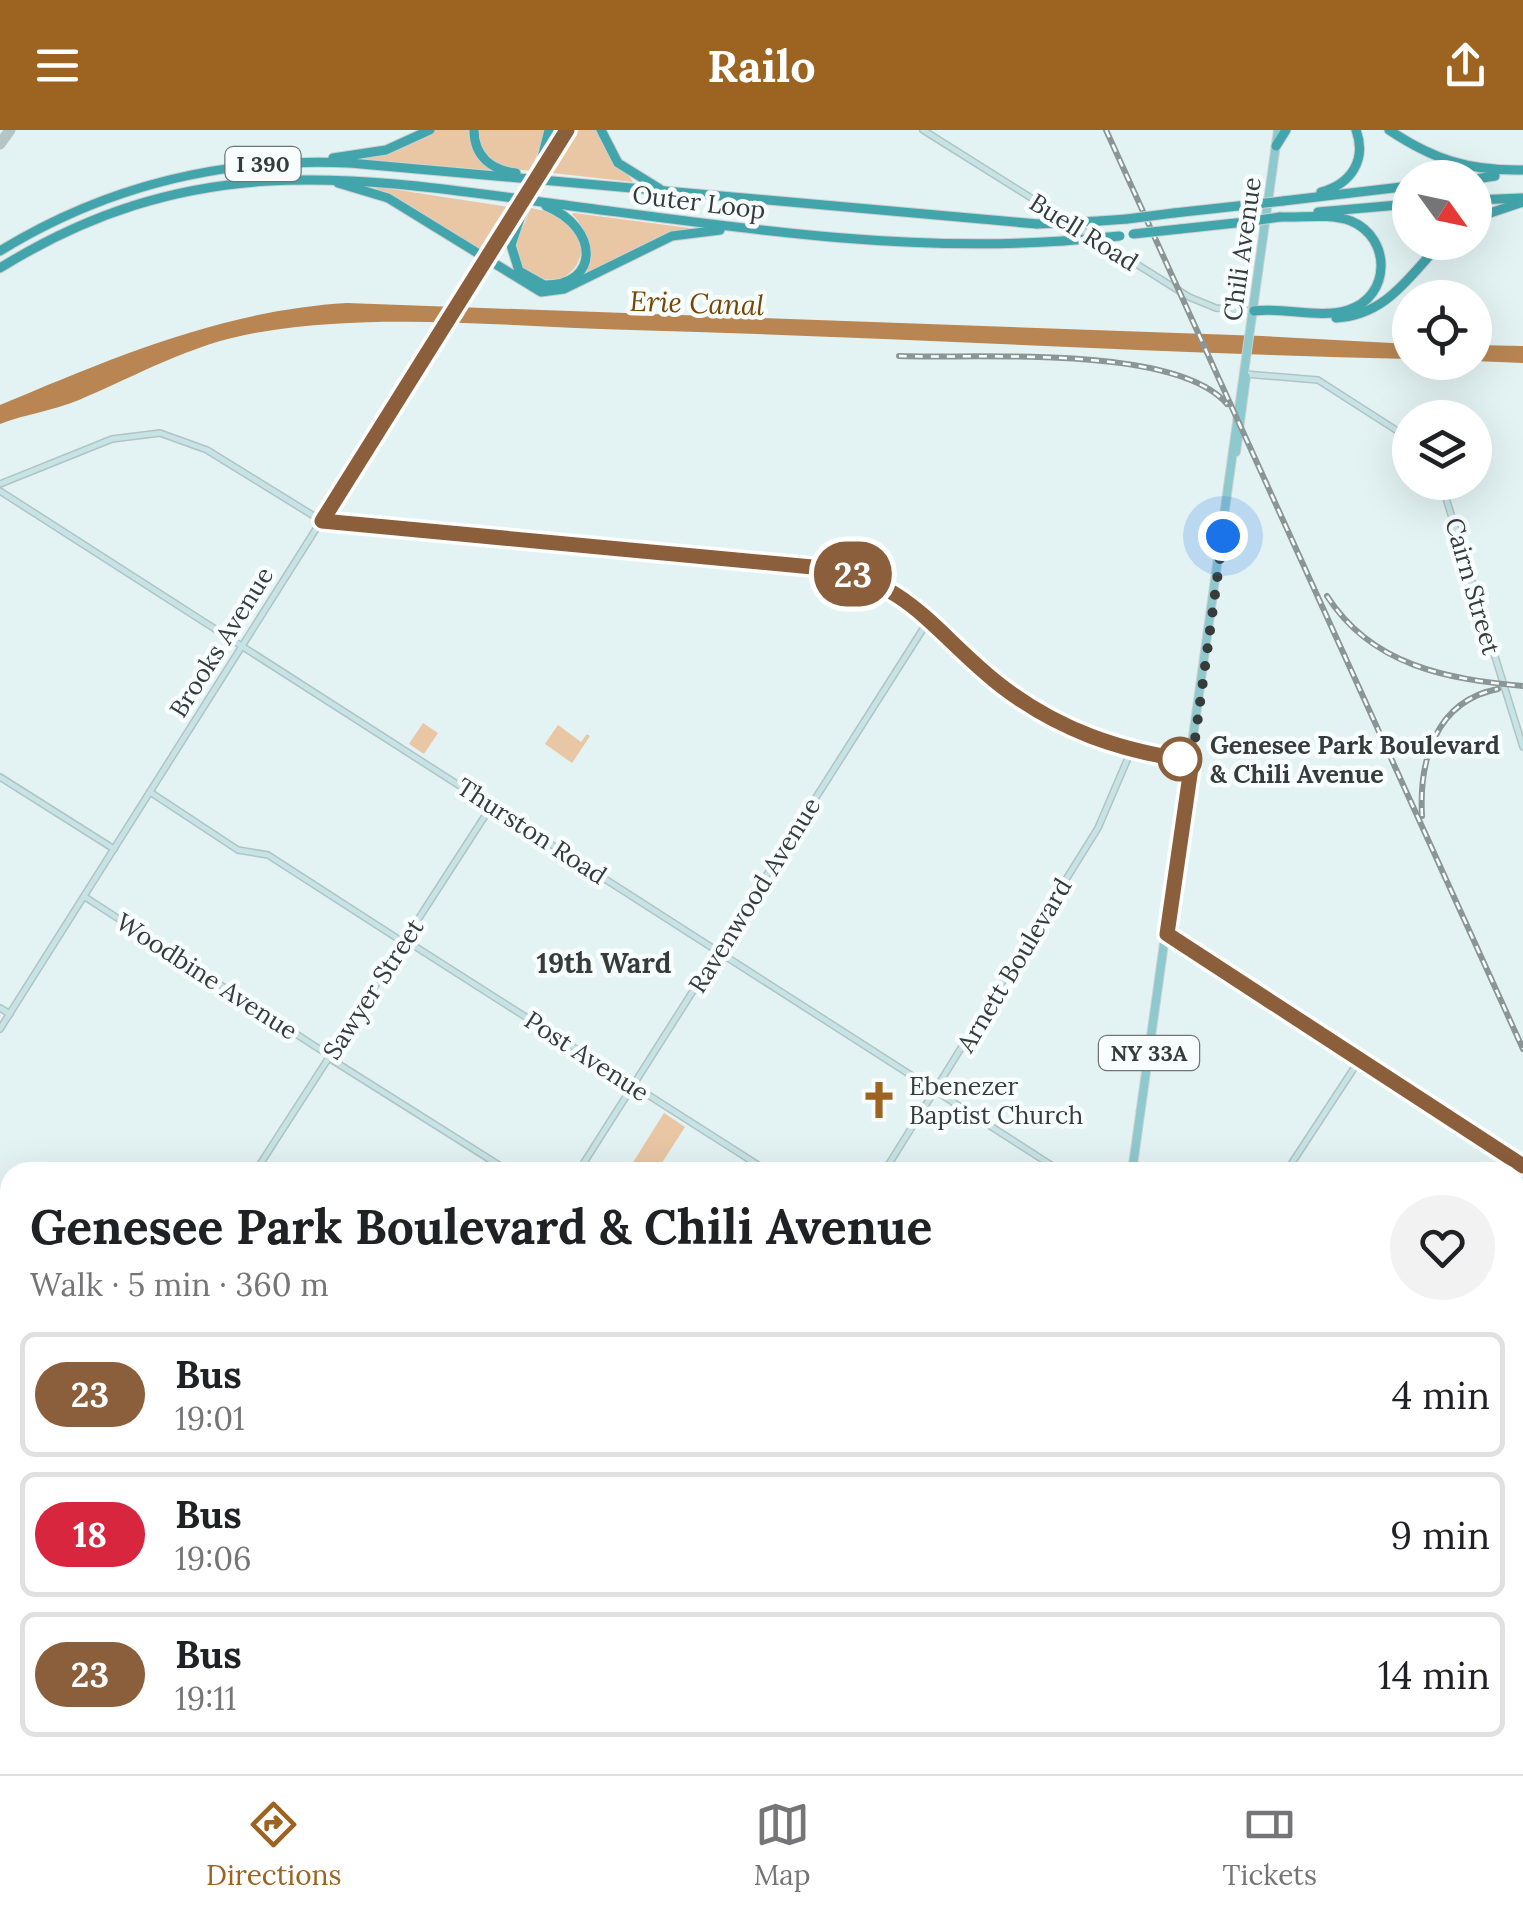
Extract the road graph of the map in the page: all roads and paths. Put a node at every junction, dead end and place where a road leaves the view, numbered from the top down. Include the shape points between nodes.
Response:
1 (430, 130) edge
2 (474, 130) edge
3 (549, 130) edge
4 (567, 130) edge
5 (602, 130) edge
6 (923, 130) edge
7 (1282, 130) edge
8 (1356, 130) edge
9 (1389, 130) edge
10 (1276, 146) joint
11 (544, 162) junction
12 (278, 163) junction
13 (1523, 172) edge
14 (1492, 176) edge
15 (271, 178) junction
16 (542, 181) junction
17 (1392, 188) edge
18 (667, 192) junction
19 (1308, 198) junction
20 (1492, 200) edge
21 (1523, 200) edge
22 (534, 201) junction
23 (1392, 206) edge
24 (1492, 212) edge
25 (1280, 217) junction
26 (516, 218) junction
27 (743, 228) junction
28 (0, 251) edge
29 (486, 260) junction
30 (1426, 260) edge
31 (0, 268) edge
32 (1254, 311) junction
33 (1245, 374) junction
34 (1392, 427) edge
35 (0, 488) edge
36 (1447, 500) edge
37 (322, 521) junction
38 (930, 618) junction
39 (243, 646) junction
40 (1523, 747) edge
41 (1131, 751) junction
42 (1192, 761) junction
43 (0, 776) edge
44 (150, 792) junction
45 (492, 805) junction
46 (114, 849) junction
47 (84, 897) junction
48 (1167, 934) junction
49 (404, 941) junction
50 (718, 951) junction
51 (0, 1008) edge
52 (10, 1014) junction
53 (0, 1029) edge
54 (329, 1057) junction
55 (1360, 1059) junction
56 (634, 1086) junction
57 (936, 1092) junction
58 (261, 1162) edge
59 (494, 1162) edge
60 (585, 1162) edge
61 (753, 1162) edge
62 (890, 1162) edge
63 (1046, 1162) edge
64 (1133, 1162) edge
65 (1293, 1162) edge
66 (1517, 1162) edge

1 - 12 highway via 382,152
2 - 16 highway via 476,148 488,164
3 - 11 highway
4 - 11 main road
5 - 18 highway via 626,170
6 - 32 street, Buell Road via 1189,297 1211,307
7 - 10 highway
8 - 19 highway via 1360,150 1353,172
9 - 13 highway via 1451,164
10 - 32 main road, Chili Avenue / NY 33A
11 - 26 highway, bridge
12 - 16 highway, Outer Loop / I 390
12 - 28 highway, Outer Loop / I 390 via 128,191
13 - 14 highway
15 - 22 highway, Outer Loop / I 390 via 360,179
15 - 29 highway via 375,192
15 - 31 highway, Outer Loop / I 390 via 137,204
16 - 18 highway, Outer Loop / I 390
17 - 19 highway, Outer Loop / I 390
18 - 19 highway, Outer Loop / I 390, bridge via 1037,224
20 - 21 highway
21 - 24 highway
22 - 26 highway via 581,229 586,254 573,277 550,286 521,273 511,248
22 - 27 highway, Outer Loop / I 390
23 - 25 highway, Outer Loop / I 390
25 - 27 highway, Outer Loop / I 390, bridge via 1063,241 918,244
25 - 32 highway via 1335,218 1361,227 1380,252 1379,282 1366,300 1341,312
26 - 29 main road, Brooks Avenue
27 - 29 highway via 672,236 556,292 530,287
29 - 37 street, Brooks Avenue
30 - 32 highway via 1397,293 1364,314
32 - 33 main road, Chili Avenue / NY 33A
33 - 34 street via 1316,378
33 - 42 main road, Chili Avenue / NY 33A
35 - 37 street via 112,439 160,433 207,450
35 - 39 street, Thurston Road
36 - 40 street, Cairn Street
37 - 38 street via 823,568 880,584
37 - 39 street, Brooks Avenue
38 - 41 street via 1026,704
38 - 50 street, Ravenwood Avenue
39 - 44 street, Brooks Avenue
39 - 45 street, Thurston Road
41 - 42 street
41 - 57 street, Arnett Boulevard via 1098,828
42 - 48 main road, Chili Avenue / NY 33A
43 - 46 street
44 - 46 street, Brooks Avenue
44 - 49 street, Post Avenue via 238,850 268,856
45 - 49 street, Sawyer Street
45 - 50 street, Thurston Road
46 - 47 street, Brooks Avenue
47 - 52 street, Brooks Avenue
47 - 54 street, Woodbine Avenue
48 - 55 street
48 - 64 main road, Chili Avenue / NY 33A
49 - 54 street, Sawyer Street
49 - 56 street, Post Avenue
50 - 56 street, Ravenwood Avenue
50 - 57 street, Thurston Road
51 - 52 street
52 - 53 street, Brooks Avenue
54 - 58 street, Sawyer Street
54 - 59 street, Woodbine Avenue
55 - 65 street
55 - 66 street
56 - 60 street, Ravenwood Avenue
56 - 61 street, Post Avenue
57 - 62 street, Arnett Boulevard
57 - 63 street, Thurston Road

